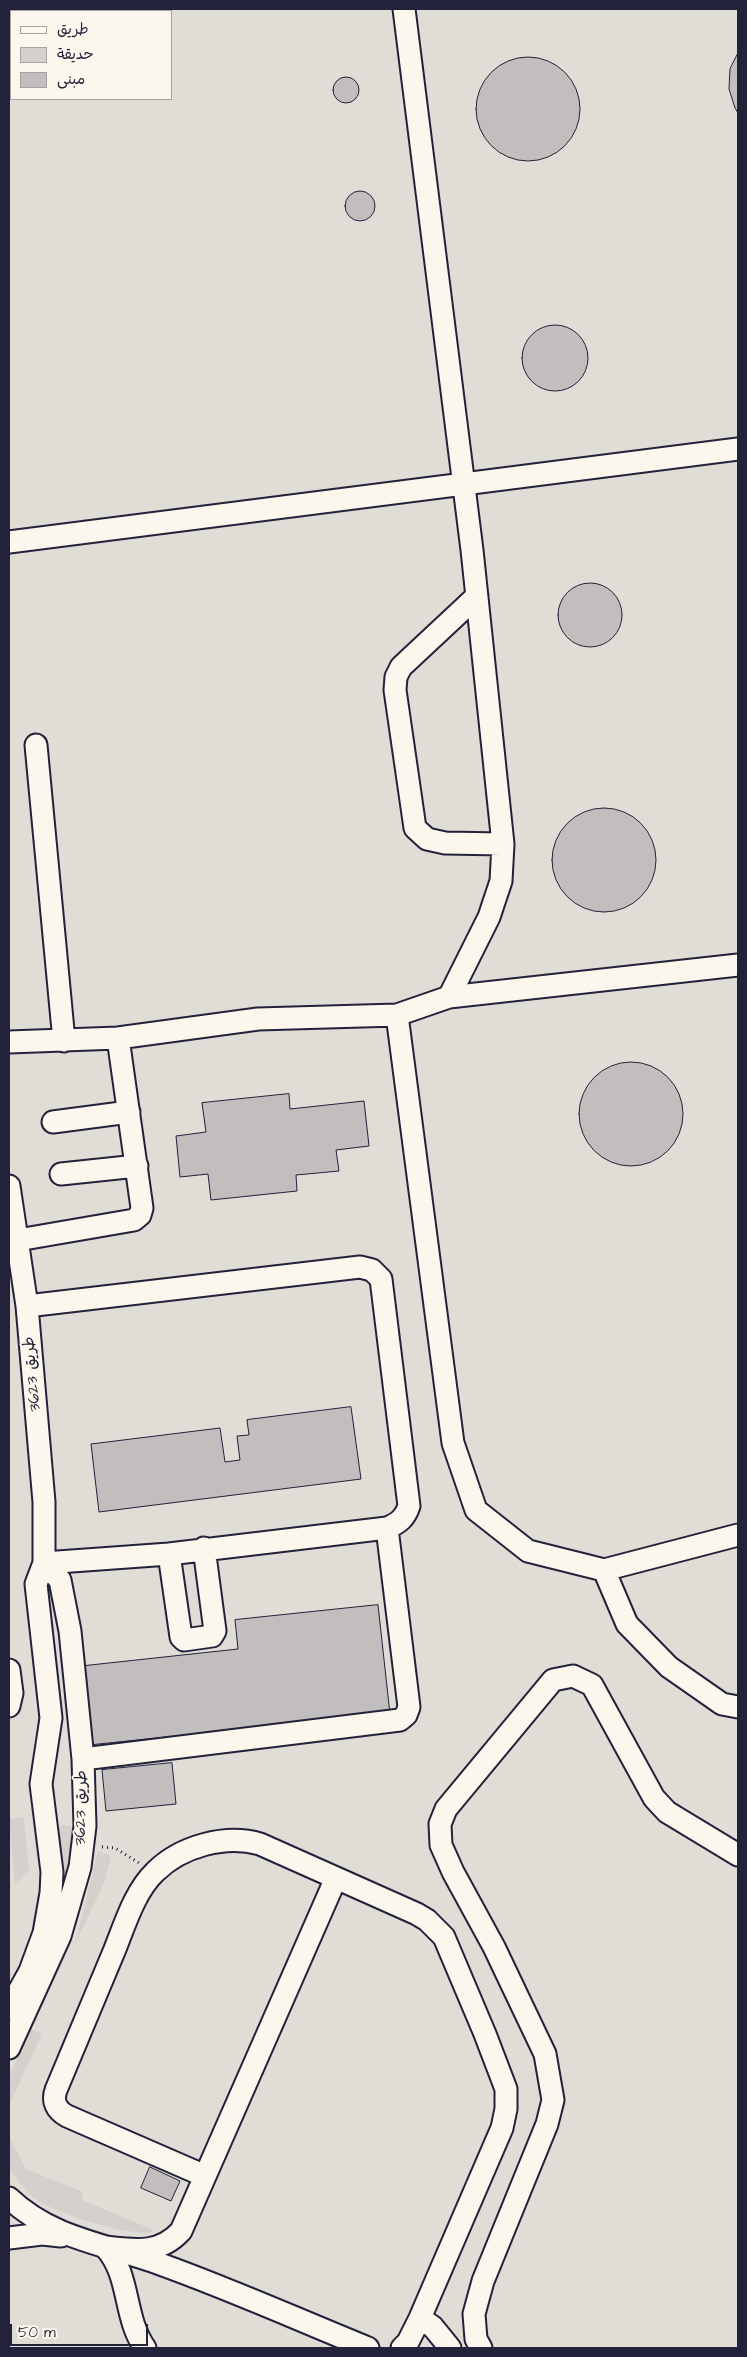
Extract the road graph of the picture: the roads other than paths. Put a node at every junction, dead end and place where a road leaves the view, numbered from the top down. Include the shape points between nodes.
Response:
1 (404, 9) edge
2 (738, 449) edge
3 (464, 487) junction
4 (9, 542) edge
5 (477, 596) junction
6 (36, 745) dead end
7 (503, 844) junction
8 (738, 965) edge
9 (449, 997) junction
10 (397, 1015) junction
11 (118, 1038) junction
12 (64, 1040) junction
13 (9, 1042) edge
14 (129, 1112) junction
15 (53, 1122) dead end
16 (137, 1166) junction
17 (61, 1174) dead end
18 (9, 1199) edge
19 (18, 1240) junction
20 (21, 1319) edge
21 (387, 1528) junction
22 (738, 1535) edge
23 (204, 1548) junction
24 (169, 1554) junction
25 (44, 1563) junction
26 (604, 1570) junction
27 (9, 1670) edge
28 (9, 1706) edge
29 (738, 1707) edge
30 (83, 1759) junction
31 (738, 1855) edge
32 (336, 1878) junction
33 (9, 2008) edge
34 (9, 2048) edge
35 (205, 2176) junction
36 (9, 2198) edge
37 (74, 2237) junction
38 (9, 2238) edge
39 (104, 2247) junction
40 (149, 2260) junction
41 (120, 2273) junction
42 (420, 2318) junction
43 (145, 2348) edge
44 (368, 2348) edge
45 (402, 2348) edge
46 (450, 2348) edge
47 (481, 2348) edge

1 - 3 street
2 - 3 street
3 - 4 street
3 - 5 street
5 - 7 street
5 - 7 street via 401,666 395,690 415,828 427,839 445,843
6 - 12 street
7 - 9 street via 501,881 489,917
8 - 9 street
9 - 10 street
10 - 11 street via 258,1019
10 - 26 street via 453,1443 476,1510 528,1551
11 - 12 street
11 - 14 street
12 - 13 street
14 - 15 street
14 - 16 street
16 - 17 street
16 - 19 street via 142,1208 140,1216 134,1220
18 - 19 street, طريق 3623
19 - 20 street, طريق 3623
20 - 21 street via 360,1267 372,1270 380,1278 410,1506 399,1523
20 - 25 street, طريق 3623 via 44,1502
21 - 23 street
21 - 30 street via 409,1707 406,1716 400,1720
22 - 26 street
23 - 24 street
23 - 24 street via 215,1631 212,1636 184,1640 181,1637
24 - 25 street
25 - 30 street, طريق 3623 via 60,1580 64,1599
25 - 33 street, طريق 3623 via 36,1584 50,1718 41,1784 51,1852 51,1893 38,1952
26 - 29 street via 627,1624 669,1667 722,1704
27 - 28 street via 12,1694
30 - 34 street, طريق 3623 via 86,1806 74,1891 60,1936
31 - 47 street via 667,1812 644,1780 592,1685 573,1676 553,1680 446,1809 440,1824 441,1845 545,2054 553,2100 547,2124 483,2281 474,2314 476,2338
32 - 35 street
32 - 35 street via 260,1844 235,1839 210,1843 168,1861 154,1872 142,1888 125,1926 56,2090 55,2102 67,2116
32 - 42 street via 417,1914 444,1937 506,2090 502,2128
35 - 39 street via 181,2231 174,2239 144,2251
36 - 37 street via 45,2226
37 - 38 street via 42,2234
37 - 39 street
39 - 40 street
39 - 41 street via 114,2258
40 - 41 street via 133,2264
40 - 44 street
41 - 43 street via 135,2330
42 - 45 street
42 - 46 street via 433,2327

